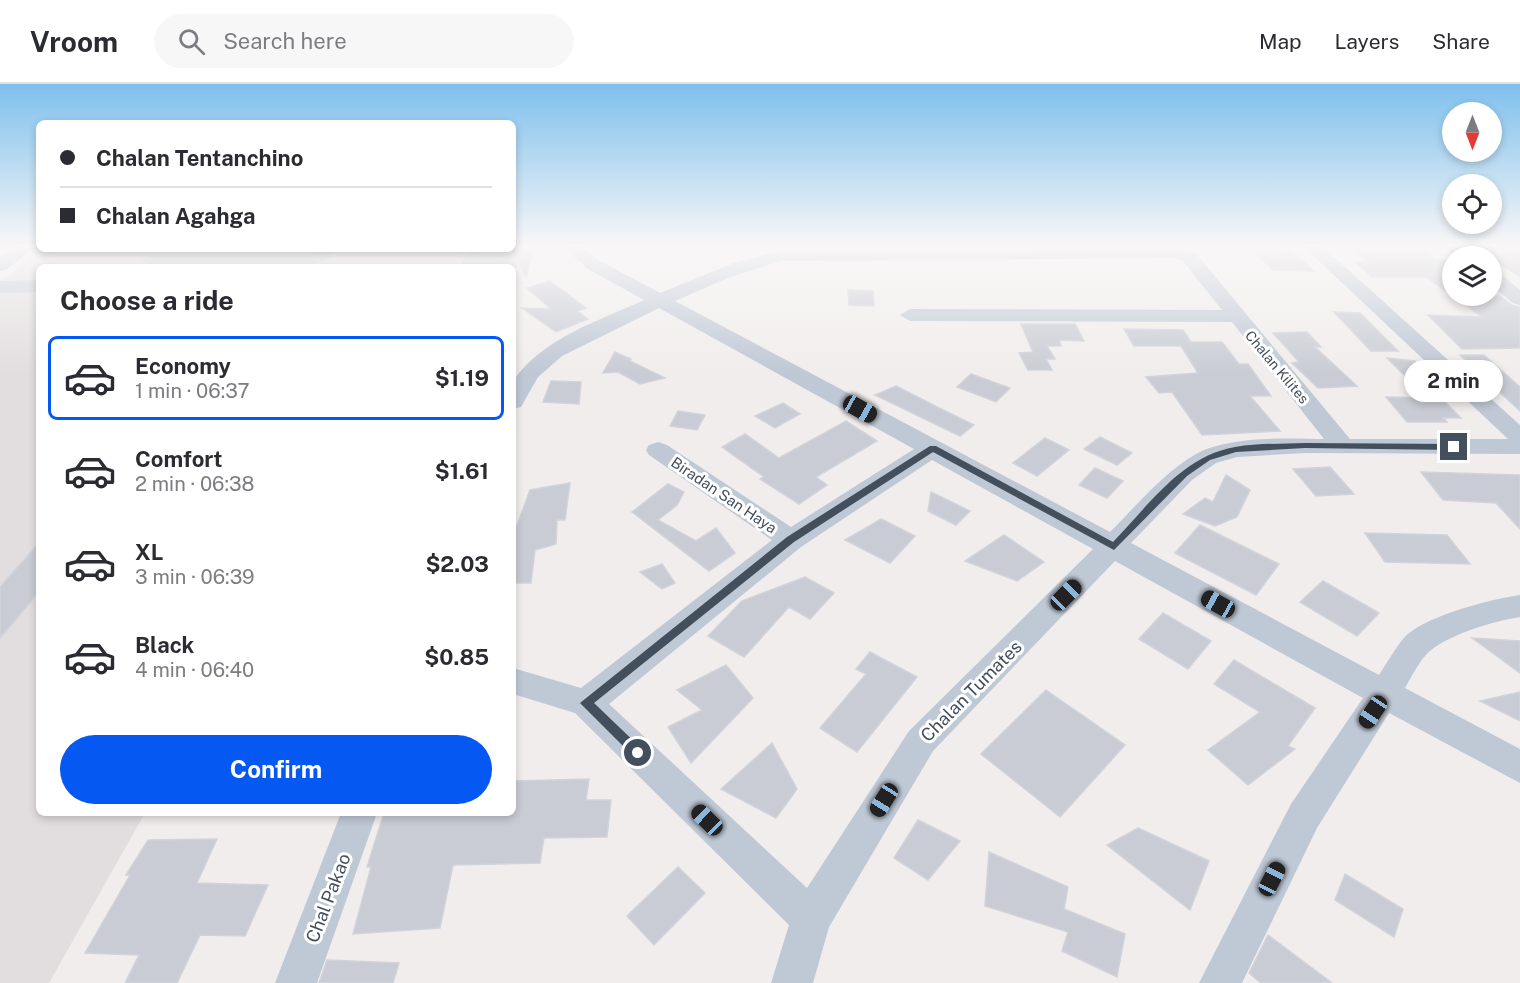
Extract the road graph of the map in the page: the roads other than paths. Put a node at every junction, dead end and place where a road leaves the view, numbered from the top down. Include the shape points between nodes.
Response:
1 (639, 289) edge
2 (688, 289) edge
3 (1213, 289) edge
4 (1358, 289) edge
5 (1507, 289) edge
6 (1520, 299) edge
7 (660, 300) junction
8 (910, 315) dead end
9 (1234, 316) junction
10 (516, 394) edge
11 (1520, 438) edge
12 (1343, 446) junction
13 (1520, 447) edge
14 (933, 448) junction
15 (658, 450) dead end
16 (791, 540) junction
17 (1114, 547) junction
18 (1520, 606) edge
19 (516, 682) edge
20 (1384, 695) junction
21 (586, 703) junction
22 (1520, 767) edge
23 (358, 816) edge
24 (811, 920) junction
25 (296, 983) edge
26 (792, 983) edge
27 (1220, 983) edge

1 - 7 street
2 - 7 street, Chalan Kilites
3 - 9 street, Chalan Kilites
4 - 11 street
5 - 6 street
7 - 10 street via 559,348 530,372
7 - 14 street
8 - 9 street
9 - 12 street, Chalan Kilites
12 - 13 street, Chalan Tumates
12 - 17 street, Chalan Tumates via 1236,450 1207,458 1184,474
14 - 16 street
14 - 17 street
15 - 16 street, Biradan San Haya
16 - 21 street
17 - 20 street
17 - 24 street, Chalan Tumates via 921,741
18 - 20 street via 1460,622 1414,646
19 - 21 street
20 - 22 street
20 - 27 street via 1304,816
21 - 24 street
23 - 25 street, Chal Pakao
24 - 26 street, Chalan Tumates

